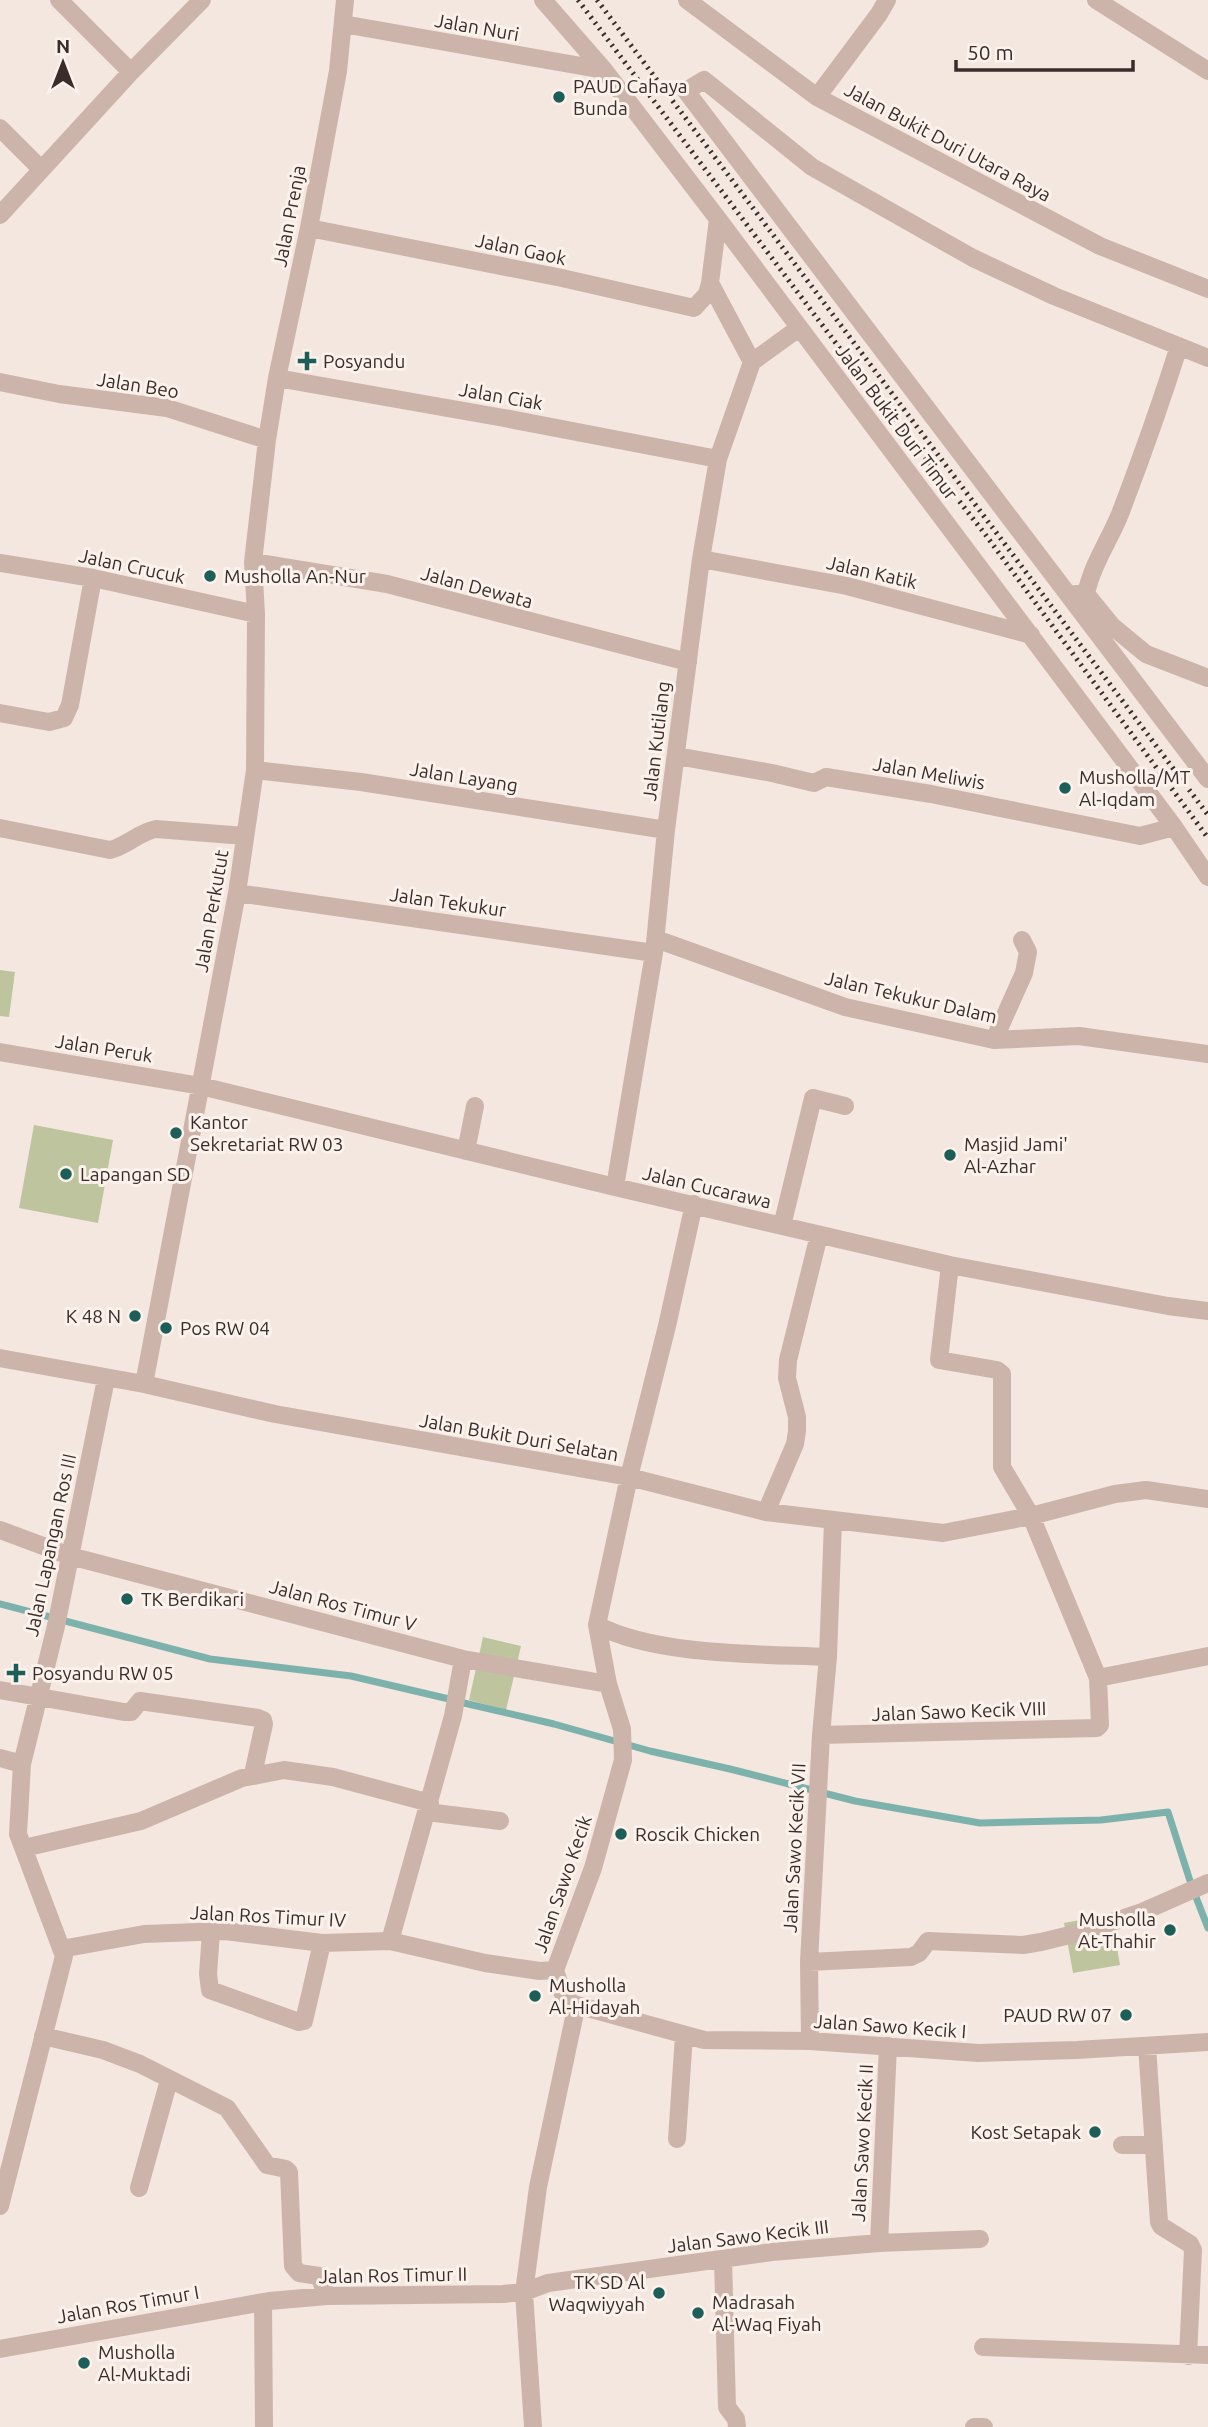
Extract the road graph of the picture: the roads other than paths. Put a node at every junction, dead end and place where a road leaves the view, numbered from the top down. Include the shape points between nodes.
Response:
1 (59, 0) edge
2 (202, 0) edge
3 (345, 0) edge
4 (543, 0) edge
5 (687, 0) edge
6 (887, 0) edge
7 (1097, 0) edge
8 (343, 24) junction
9 (604, 70) junction
10 (1208, 71) edge
11 (131, 72) junction
12 (817, 97) junction
13 (0, 128) edge
14 (41, 169) junction
15 (0, 215) edge
16 (718, 219) junction
17 (309, 228) junction
18 (710, 283) junction
19 (1208, 289) edge
20 (799, 328) junction
21 (1180, 346) junction
22 (1208, 358) edge
23 (752, 362) junction
24 (276, 378) junction
25 (0, 382) edge
26 (267, 440) junction
27 (718, 459) junction
28 (701, 559) junction
29 (253, 562) junction
30 (0, 563) edge
31 (93, 578) junction
32 (1086, 594) junction
33 (1068, 595) junction
34 (256, 614) junction
35 (1031, 635) junction
36 (688, 663) junction
37 (1208, 678) edge
38 (0, 713) edge
39 (677, 756) junction
40 (255, 770) junction
41 (1208, 779) edge
42 (1174, 827) junction
43 (0, 828) edge
44 (666, 830) junction
45 (245, 836) junction
46 (1208, 877) edge
47 (237, 893) junction
48 (1022, 940) dead end
49 (655, 946) junction
50 (995, 1040) junction
51 (0, 1052) edge
52 (1208, 1054) edge
53 (201, 1086) junction
54 (475, 1106) dead end
55 (845, 1106) dead end
56 (466, 1151) junction
57 (616, 1183) junction
58 (694, 1205) junction
59 (782, 1226) junction
60 (818, 1235) junction
61 (950, 1265) junction
62 (1208, 1311) edge
63 (0, 1358) edge
64 (106, 1379) junction
65 (144, 1384) junction
66 (629, 1477) junction
67 (1208, 1499) edge
68 (766, 1512) junction
69 (1031, 1516) junction
70 (833, 1521) junction
71 (0, 1530) edge
72 (70, 1556) junction
73 (597, 1625) junction
74 (828, 1657) junction
75 (1208, 1657) edge
76 (463, 1658) junction
77 (1098, 1678) junction
78 (608, 1684) junction
79 (0, 1690) edge
80 (38, 1698) junction
81 (821, 1735) junction
82 (0, 1758) edge
83 (22, 1764) junction
84 (253, 1774) junction
85 (429, 1808) junction
86 (500, 1821) dead end
87 (0, 1836) edge
88 (21, 1841) junction
89 (1197, 1887) edge
90 (211, 1932) junction
91 (390, 1941) junction
92 (321, 1943) junction
93 (61, 1949) junction
94 (809, 1962) junction
95 (555, 1969) junction
96 (573, 2004) junction
97 (684, 2035) junction
98 (43, 2036) junction
99 (810, 2041) junction
100 (1208, 2042) edge
101 (888, 2046) junction
102 (1147, 2046) junction
103 (169, 2080) junction
104 (677, 2139) dead end
105 (1122, 2145) dead end
106 (1154, 2145) junction
107 (3, 2178) edge
108 (138, 2188) dead end
109 (0, 2206) edge
110 (980, 2239) dead end
111 (879, 2243) junction
112 (723, 2259) junction
113 (524, 2292) junction
114 (327, 2296) junction
115 (263, 2302) junction
116 (983, 2347) dead end
117 (0, 2349) edge
118 (1208, 2355) edge
119 (1188, 2356) junction
120 (264, 2427) edge
121 (533, 2427) edge
122 (737, 2427) edge
123 (974, 2427) edge
124 (984, 2427) edge

1 - 11 street
2 - 11 street
3 - 8 street, Jalan Prenja
4 - 9 street, Jalan Bukit Duri Timur
5 - 12 street, Jalan Bukit Duri Utara Raya
6 - 12 street
7 - 10 street
8 - 9 street, Jalan Nuri
8 - 17 street, Jalan Prenja
9 - 16 street, Jalan Bukit Duri Timur
11 - 14 street
12 - 19 street, Jalan Bukit Duri Utara Raya via 1100,246
13 - 14 street
14 - 15 street
16 - 18 street
16 - 20 street, Jalan Bukit Duri Timur
17 - 18 street, Jalan Gaok via 694,308
17 - 24 street, Jalan Prenja
18 - 23 street
20 - 23 street
20 - 35 street, Jalan Bukit Duri Timur
21 - 22 street
21 - 32 street
21 - 33 street via 973,258 812,167 704,80 685,91
23 - 27 street, Jalan Kutilang
24 - 26 street, Jalan Prenja
24 - 27 street, Jalan Ciak
25 - 26 street, Jalan Beo via 167,408
26 - 29 street, Jalan Perkutut
27 - 28 street, Jalan Kutilang
28 - 35 street, Jalan Katik via 847,586
28 - 36 street, Jalan Kutilang
29 - 34 street, Jalan Perkutut
29 - 36 street, Jalan Dewata via 387,584
30 - 31 street, Jalan Crucuk
31 - 34 street, Jalan Crucuk
31 - 38 street via 71,705 64,718 49,722
32 - 33 street
32 - 37 street via 1112,626 1146,654
33 - 41 street
34 - 40 street, Jalan Perkutut
35 - 42 street, Jalan Bukit Duri Timur
36 - 39 street, Jalan Kutilang
39 - 42 street, Jalan Meliwis via 814,783 826,777 931,794 1140,836
39 - 44 street, Jalan Kutilang
40 - 44 street, Jalan Layang
40 - 45 street, Jalan Perkutut
42 - 46 street, Jalan Bukit Duri Timur
43 - 45 street via 110,850 156,829
44 - 49 street, Jalan Kutilang
45 - 47 street, Jalan Perkutut
47 - 49 street, Jalan Tekukur
47 - 53 street, Jalan Perkutut
48 - 50 street via 1028,952 1024,973
49 - 50 street, Jalan Tekukur Dalam via 845,1007
49 - 57 street, Jalan Kutilang
50 - 52 street, Jalan Tekukur Dalam via 1079,1037
51 - 53 street, Jalan Peruk
53 - 56 street, Jalan Cucarawa
53 - 65 street, Jalan Perkutut
54 - 56 street
55 - 59 street via 813,1098
56 - 57 street, Jalan Cucarawa
57 - 58 street, Jalan Cucarawa
58 - 59 street, Jalan Cucarawa
58 - 66 street, Jalan Sawo Kecik
59 - 60 street, Jalan Cucarawa
60 - 61 street, Jalan Cucarawa
60 - 68 street via 788,1360 787,1378 797,1417 795,1444
61 - 62 street, Jalan Cucarawa
61 - 69 street via 939,1360 1002,1374 1000,1462
63 - 64 street, Jalan Bukit Duri Selatan
64 - 65 street, Jalan Bukit Duri Selatan
64 - 72 street, Jalan Lapangan Ros III
65 - 66 street, Jalan Bukit Duri Selatan via 288,1416
66 - 68 street, Jalan Bukit Duri Selatan
66 - 73 street, Jalan Sawo Kecik
67 - 69 street, Jalan Bukit Duri Selatan via 1146,1490
68 - 70 street, Jalan Bukit Duri Selatan
69 - 70 street, Jalan Bukit Duri Selatan via 943,1534
69 - 77 street
70 - 74 street
71 - 72 street, Jalan Ros Timur V
72 - 76 street, Jalan Ros Timur V
72 - 80 street, Jalan Lapangan Ros III
73 - 74 street via 617,1635 666,1645
73 - 78 street, Jalan Sawo Kecik
74 - 81 street
75 - 77 street
76 - 78 street, Jalan Ros Timur V
76 - 85 street
77 - 81 street, Jalan Sawo Kecik VIII via 1101,1721 1097,1728
78 - 95 street, Jalan Sawo Kecik via 622,1729 623,1760 593,1868
79 - 80 street
80 - 83 street, Jalan Lapangan Ros III
80 - 84 street via 124,1712 131,1712 141,1701 258,1718 264,1724
81 - 94 street, Jalan Sawo Kecik VII
82 - 83 street
83 - 88 street, Jalan Lapangan Ros III
84 - 85 street via 284,1770 333,1776
84 - 88 street via 141,1821
85 - 86 street
85 - 91 street
87 - 88 street
88 - 93 street, Jalan Lapangan Ros III
89 - 94 street via 1142,1912 1041,1942 928,1941 911,1957
90 - 92 street, Jalan Ros Timur IV
90 - 92 street via 210,1990 299,2022 303,2021
90 - 93 street, Jalan Ros Timur IV via 144,1934
91 - 92 street, Jalan Ros Timur IV
91 - 95 street, Jalan Ros Timur IV via 485,1963
93 - 98 street, Jalan Lapangan Ros III via 64,1956
94 - 99 street, Jalan Sawo Kecik VII
95 - 96 street, Jalan Sawo Kecik via 562,1992
96 - 97 street, Jalan Sawo Kecik I
96 - 113 street via 575,2013 538,2187
97 - 99 street, Jalan Sawo Kecik I via 704,2040
97 - 104 street
98 - 103 street via 103,2050
98 - 107 street, Jalan Lapangan Ros III
99 - 101 street, Jalan Sawo Kecik I
100 - 102 street, Jalan Sawo Kecik I
101 - 102 street, Jalan Sawo Kecik I via 978,2053
101 - 111 street, Jalan Sawo Kecik II
102 - 106 street
103 - 108 street
103 - 114 street via 227,2108 267,2165 289,2172 293,2266 299,2273 319,2276
105 - 106 street
106 - 119 street via 1160,2225 1193,2250
107 - 109 street, Jalan Lapangan Ros III
110 - 111 street, Jalan Sawo Kecik III
111 - 112 street, Jalan Sawo Kecik III
112 - 113 street, Jalan Sawo Kecik III via 548,2283
112 - 122 street via 727,2407
113 - 114 street, Jalan Ros Timur II
113 - 121 street
114 - 115 street, Jalan Ros Timur II
115 - 117 street, Jalan Ros Timur I
115 - 120 street
116 - 119 street
118 - 119 street
123 - 124 street

